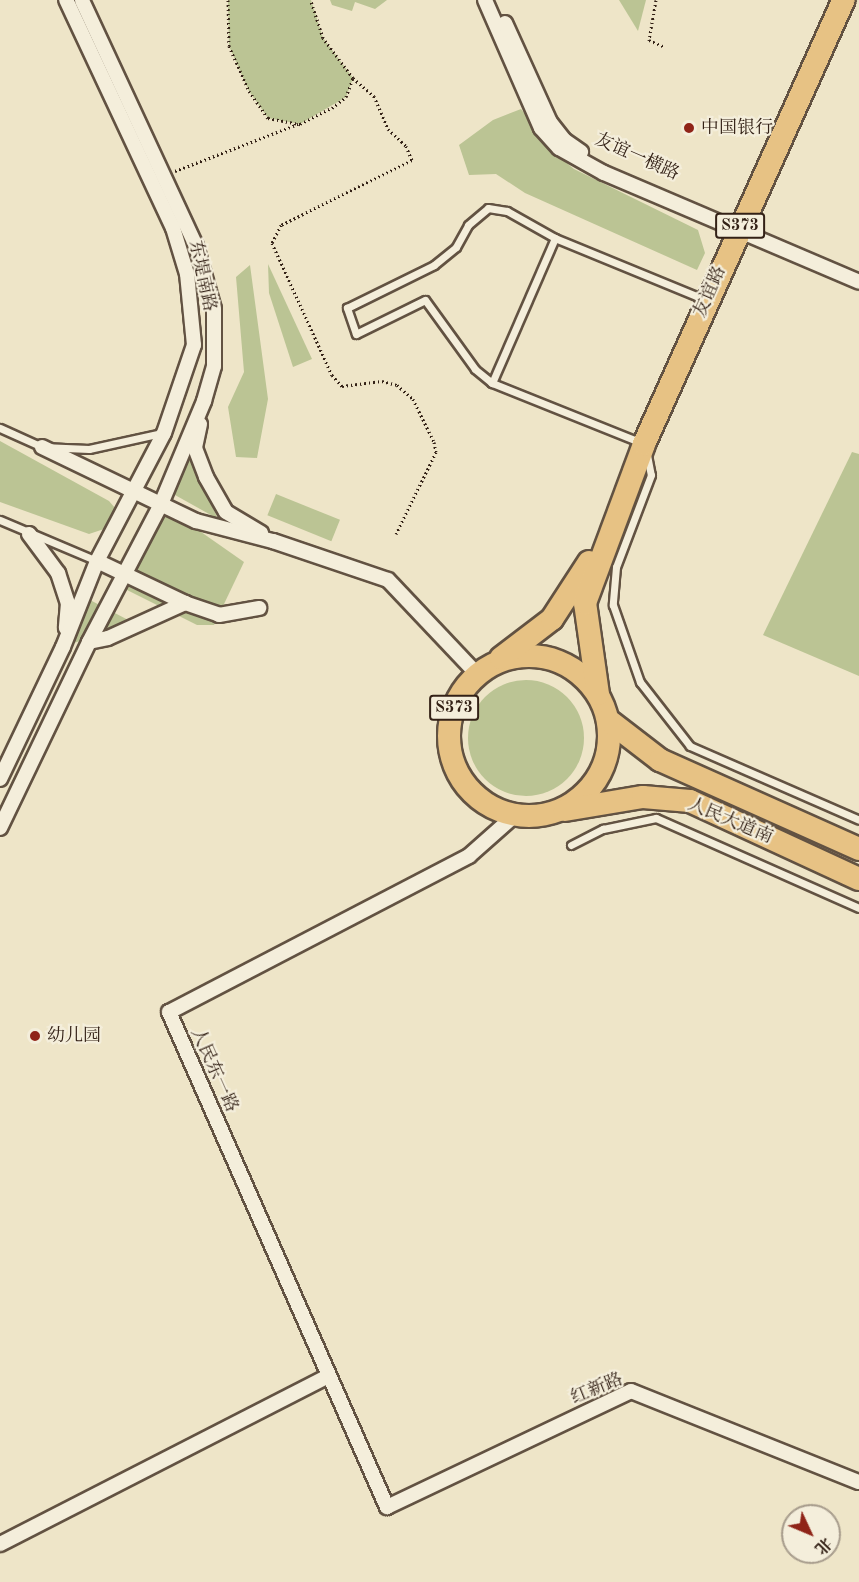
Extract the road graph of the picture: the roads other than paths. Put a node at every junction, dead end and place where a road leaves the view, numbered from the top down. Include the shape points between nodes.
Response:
1 (66, 0) edge
2 (82, 0) edge
3 (485, 0) edge
4 (495, 0) edge
5 (844, 0) edge
6 (740, 226) junction
7 (555, 238) junction
8 (859, 282) edge
9 (706, 300) junction
10 (492, 383) junction
11 (204, 401) junction
12 (0, 428) edge
13 (164, 433) junction
14 (42, 447) junction
15 (642, 449) junction
16 (132, 490) junction
17 (161, 504) junction
18 (0, 520) edge
19 (29, 534) junction
20 (273, 541) junction
21 (97, 561) junction
22 (125, 574) junction
23 (185, 603) junction
24 (259, 608) dead end
25 (89, 642) junction
26 (63, 647) junction
27 (485, 669) junction
28 (598, 694) junction
29 (608, 720) junction
30 (0, 778) edge
31 (557, 811) junction
32 (514, 816) junction
33 (859, 820) edge
34 (0, 828) edge
35 (571, 845) dead end
36 (859, 849) edge
37 (859, 879) edge
38 (859, 908) edge
39 (329, 1376) junction
40 (859, 1482) edge
41 (387, 1507) joint
42 (0, 1544) edge

1 - 13 street, 东堤南路 via 173,228 187,274 194,345
2 - 11 street, 东堤南路 via 196,246 214,309 214,366
3 - 6 street, 友谊一横路 via 541,128 559,148 604,173
4 - 6 street, 友谊一横路 via 550,122 564,140 596,162
5 - 6 main road, 友谊路 / S373
6 - 8 street, 友谊一横路
6 - 9 main road, 友谊路 / S373
7 - 9 lane
7 - 10 lane
7 - 10 lane via 507,212 488,208 468,225 456,247 434,265 347,308 356,334 425,300 475,369
9 - 15 main road, 友谊路 / S373
10 - 15 lane
11 - 17 street, 东堤南路
11 - 20 street via 195,448 206,477 226,512
12 - 14 lane
13 - 14 lane via 89,449
13 - 16 street, 东堤南路
14 - 16 street
15 - 27 main road, 友谊路 / S373 via 594,554 571,594 552,619
15 - 28 main road, 友谊路 / S373 via 585,603
15 - 33 lane via 651,475 616,567 613,605 640,682 690,746
16 - 17 street
16 - 21 street, 东堤南路
17 - 20 street via 196,521
17 - 22 street, 东堤南路
18 - 19 lane
19 - 21 lane
19 - 26 street via 58,573 68,603
20 - 27 street via 388,580
21 - 22 street
21 - 26 street, 东堤南路
22 - 23 street
22 - 25 street, 东堤南路
23 - 24 street via 219,615
23 - 25 street via 108,638
25 - 34 street, 东堤南路
26 - 30 street, 东堤南路
27 - 28 main road, S373 via 516,656 540,656 583,675
27 - 32 main road, S373 via 460,694 450,718 450,753 469,791 489,807
28 - 29 main road, S373
29 - 31 main road, S373 via 609,743 604,765 577,801
29 - 36 main road, 人民大道南 via 660,760
31 - 32 main road, S373
31 - 37 main road, 人民大道南 / S373 via 643,797 690,801
32 - 39 street, 人民东一路 via 469,856 170,1012
35 - 38 lane via 603,828 656,818
39 - 41 street, 人民东一路
39 - 42 street
40 - 41 street, 红新路 via 631,1391

